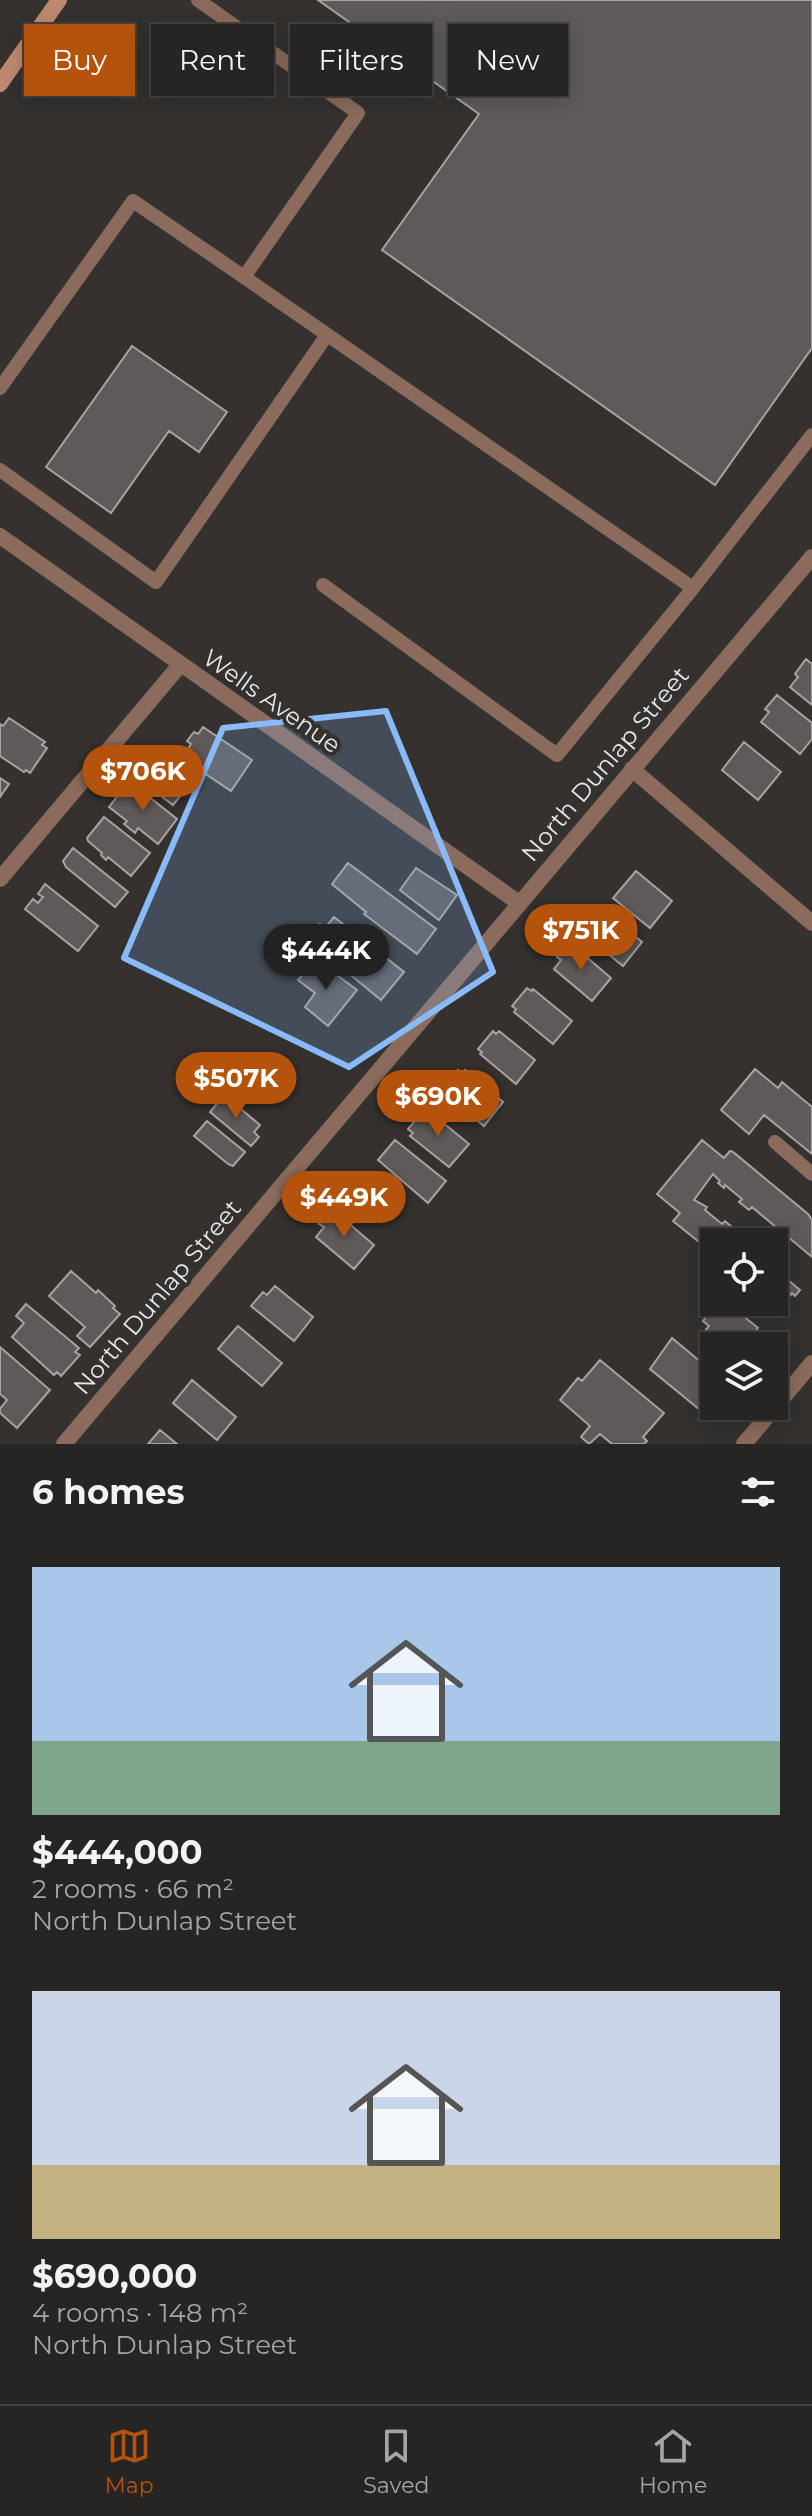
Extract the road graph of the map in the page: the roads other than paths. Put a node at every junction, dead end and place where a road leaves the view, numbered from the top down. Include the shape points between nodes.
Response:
1 (59, 0) edge
2 (198, 0) edge
3 (0, 84) edge
4 (244, 277) junction
5 (327, 335) junction
6 (0, 388) edge
7 (812, 435) edge
8 (0, 470) edge
9 (0, 536) edge
10 (812, 557) edge
11 (323, 585) dead end
12 (693, 588) junction
13 (180, 665) junction
14 (632, 769) junction
15 (0, 879) edge
16 (519, 903) junction
17 (812, 923) edge
18 (775, 1142) dead end
19 (812, 1174) edge
20 (812, 1363) edge
21 (64, 1444) edge
22 (744, 1444) edge

1 - 3 street
2 - 4 lane via 358,113
4 - 5 lane
4 - 6 lane via 133,201
5 - 8 lane via 156,582
5 - 12 lane
7 - 12 lane
9 - 13 street, Wells Avenue
10 - 14 street, North Dunlap Street
11 - 12 lane via 557,755
13 - 15 street
13 - 16 street, Wells Avenue
14 - 16 street, North Dunlap Street
14 - 17 street
16 - 21 street, North Dunlap Street
18 - 19 lane
20 - 22 street

